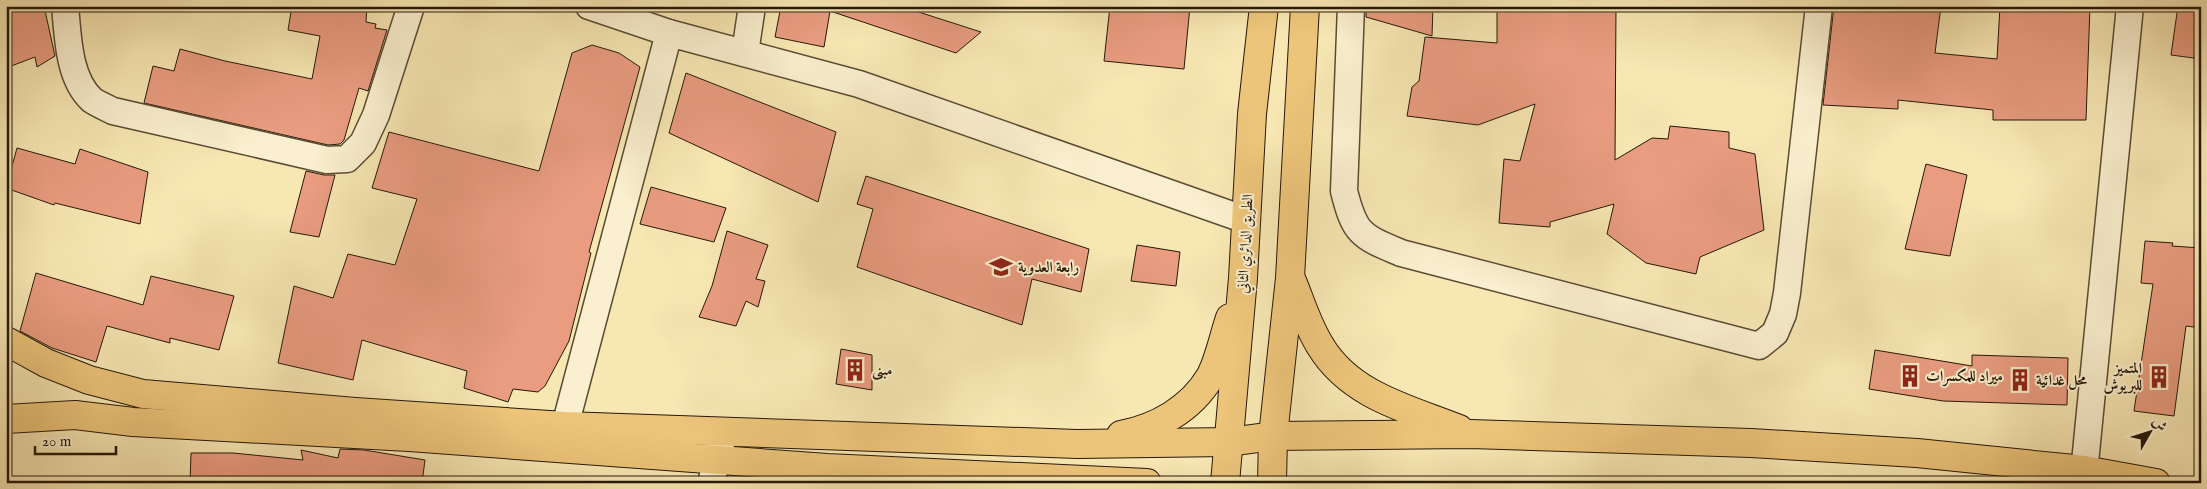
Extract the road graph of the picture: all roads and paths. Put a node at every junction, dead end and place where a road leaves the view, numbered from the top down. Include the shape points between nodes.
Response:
1 (64, 6) edge
2 (411, 6) edge
3 (589, 6) edge
4 (752, 6) edge
5 (1264, 6) edge
6 (1305, 6) edge
7 (1351, 6) edge
8 (1819, 6) edge
9 (2130, 6) edge
10 (669, 33) junction
11 (745, 53) junction
12 (1246, 220) junction
13 (1243, 278) junction
14 (1290, 278) junction
15 (6, 342) edge
16 (6, 419) edge
17 (565, 426) junction
18 (724, 431) junction
19 (1470, 434) junction
20 (1273, 436) junction
21 (1229, 442) junction
22 (1077, 444) junction
23 (714, 471) edge
24 (2084, 476) edge
25 (1102, 481) edge
26 (1146, 483) edge
27 (1225, 483) edge
28 (1272, 483) edge
29 (2156, 483) edge

1 - 2 street via 72,60 79,80 92,99 113,111 327,160 348,159 363,143 376,115
3 - 10 street
4 - 11 street
5 - 12 main road, الطريق الدائري الثاني via 1252,114
6 - 14 main road
7 - 8 street via 1344,191 1351,218 1366,238 1401,252 1759,346 1775,333 1787,294
9 - 24 street
10 - 11 street
10 - 17 street
11 - 12 street via 859,84
12 - 13 main road, الطريق الدائري الثاني
13 - 21 main road, الطريق الدائري الثاني
13 - 22 main road via 1210,376 1185,406 1164,421 1126,434
14 - 19 main road via 1311,330 1338,371 1387,402
14 - 20 main road
15 - 17 main road via 89,380 143,394 346,412
16 - 23 main road via 75,415 133,422 409,437
17 - 18 main road
18 - 22 main road
18 - 23 street
19 - 20 main road
19 - 24 main road via 1917,453
20 - 21 main road
20 - 28 main road
21 - 22 main road
21 - 27 main road, الطريق الدائري الثاني
23 - 25 main road via 827,468
24 - 29 main road
25 - 26 main road

